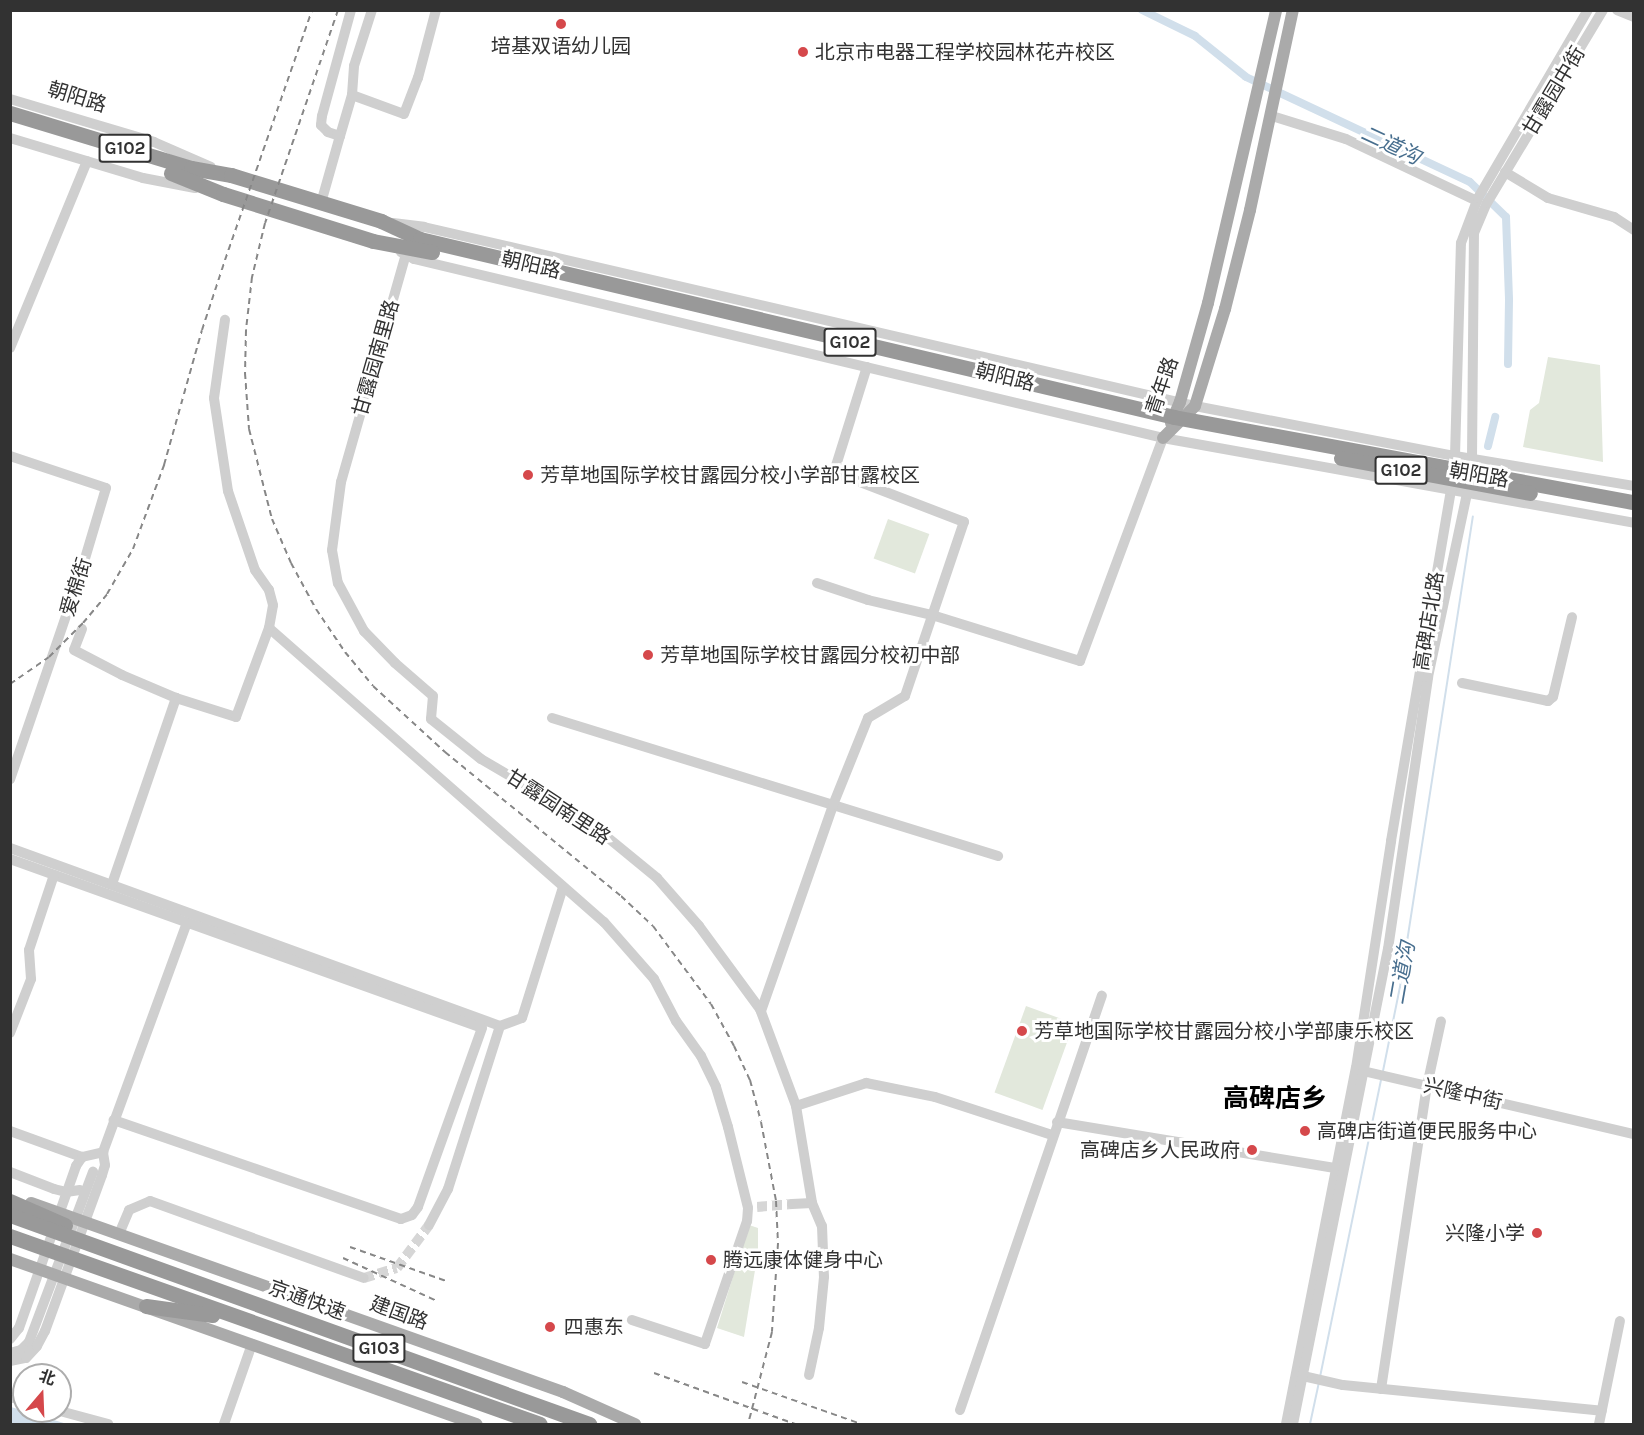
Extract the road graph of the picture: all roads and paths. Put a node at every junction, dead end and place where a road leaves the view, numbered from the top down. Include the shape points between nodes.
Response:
1 (351, 10) edge
2 (372, 10) edge
3 (436, 10) edge
4 (1276, 10) edge
5 (1293, 10) edge
6 (1588, 10) edge
7 (1604, 10) edge
8 (1617, 10) edge
9 (1634, 17) edge
10 (352, 95) junction
11 (10, 99) edge
12 (1272, 114) junction
13 (16, 122) edge
14 (340, 136) junction
15 (87, 161) junction
16 (1501, 169) junction
17 (224, 194) junction
18 (1480, 200) junction
19 (321, 203) junction
20 (1634, 230) edge
21 (373, 241) junction
22 (406, 254) junction
23 (526, 269) junction
24 (225, 320) dead end
25 (10, 348) edge
26 (867, 367) junction
27 (1195, 406) junction
28 (1174, 422) junction
29 (10, 456) edge
30 (1453, 474) junction
31 (1469, 476) junction
32 (1634, 486) edge
33 (1634, 502) edge
34 (1634, 511) edge
35 (1634, 523) edge
36 (817, 584) dead end
37 (932, 615) junction
38 (1572, 617) dead end
39 (268, 628) junction
40 (82, 629) dead end
41 (1462, 683) dead end
42 (176, 698) junction
43 (552, 718) dead end
44 (1413, 750) junction
45 (10, 779) edge
46 (833, 805) junction
47 (10, 848) edge
48 (998, 856) dead end
49 (10, 859) edge
50 (54, 875) junction
51 (112, 884) junction
52 (563, 887) junction
53 (187, 923) junction
54 (1102, 996) dead end
55 (761, 1011) junction
56 (1442, 1021) dead end
57 (500, 1026) junction
58 (10, 1033) edge
59 (1365, 1071) junction
60 (1427, 1086) junction
61 (796, 1106) junction
62 (114, 1120) junction
63 (1057, 1122) junction
64 (10, 1131) edge
65 (1634, 1134) edge
66 (1052, 1135) junction
67 (102, 1152) junction
68 (88, 1168) junction
69 (1336, 1168) junction
70 (10, 1172) edge
71 (80, 1190) junction
72 (10, 1198) edge
73 (812, 1203) junction
74 (792, 1204) tunnel mouth
75 (10, 1215) edge
76 (429, 1225) tunnel mouth
77 (119, 1234) junction
78 (10, 1236) edge
79 (10, 1259) edge
80 (169, 1272) junction
81 (364, 1278) tunnel mouth
82 (146, 1306) junction
83 (242, 1319) junction
84 (632, 1320) dead end
85 (1620, 1321) dead end
86 (10, 1339) edge
87 (10, 1344) edge
88 (252, 1344) junction
89 (10, 1353) edge
90 (10, 1361) edge
91 (809, 1375) dead end
92 (1308, 1377) junction
93 (1381, 1389) junction
94 (960, 1410) dead end
95 (1602, 1411) junction
96 (72, 1414) edge
97 (108, 1425) edge
98 (224, 1425) edge
99 (477, 1425) edge
100 (540, 1425) edge
101 (589, 1425) edge
102 (635, 1425) edge
103 (1286, 1425) edge
104 (1293, 1425) edge
105 (1599, 1425) edge

1 - 14 street via 321,125
2 - 10 street via 354,66
3 - 10 street via 404,114
4 - 28 main road, 青年路 via 1208,303
5 - 12 main road, 青年路
6 - 16 street, 甘露园中街
7 - 16 street, 甘露园中街
8 - 9 street
10 - 14 street
11 - 13 street, 朝阳路
12 - 18 street via 1346,139
12 - 27 main road, 青年路 via 1225,309
13 - 15 street, 朝阳路
13 - 17 highway, 朝阳路 / G102 via 188,178
13 - 19 highway, 朝阳路 / G102
14 - 19 street
15 - 17 street, 朝阳路 via 143,178
15 - 25 street
16 - 18 street
16 - 20 street via 1548,198 1614,217
17 - 21 highway, 朝阳路 / G102
18 - 30 street, 高碑店北路 via 1464,230 1459,257
18 - 31 street, 高碑店北路 via 1472,245
19 - 23 highway, 朝阳路 / G102 via 381,221 420,239
21 - 22 street, 朝阳路
21 - 23 highway, 朝阳路 / G102
22 - 23 street, 朝阳路 via 414,259
22 - 55 street, 甘露园南里路 via 339,493 332,550 338,583 364,631 433,696 431,719 481,759 590,823 657,878 699,926
23 - 26 street, 朝阳路
23 - 28 highway, 朝阳路 / G102
24 - 39 street via 214,398 218,434 228,491 255,570 269,590 273,605
26 - 28 street, 朝阳路
26 - 37 street via 834,472 964,522
27 - 28 main road, 青年路
27 - 30 street, 朝阳路
28 - 30 highway, 朝阳路 / G102
28 - 30 street, 朝阳路
28 - 37 street via 1080,661
29 - 45 street, 爱棉街 via 106,488
30 - 31 highway, 朝阳路 / G102
30 - 31 street, 朝阳路
30 - 44 street, 高碑店北路
31 - 32 street, 朝阳路
31 - 33 highway, 朝阳路 / G102
31 - 34 highway, 朝阳路 / G102
31 - 35 street, 朝阳路
31 - 44 street, 高碑店北路
36 - 37 street
37 - 46 street via 905,696 868,718
38 - 41 street via 1548,701
39 - 42 street via 236,717
39 - 52 street
40 - 42 street via 74,650
42 - 51 street
43 - 46 street
44 - 59 street via 1392,929
44 - 69 street via 1391,841 1356,1068
46 - 48 street
46 - 55 street
47 - 51 street
49 - 50 street
50 - 53 street
50 - 58 street via 29,950 32,979
51 - 57 street
52 - 57 street via 522,1018
52 - 84 street via 604,922 654,979 701,1056 716,1087 753,1207 705,1344
53 - 62 street
53 - 62 street via 482,1028 417,1207 412,1215 401,1220
54 - 63 street
55 - 61 street, 甘露园南里路
56 - 60 street
57 - 76 street via 448,1190
59 - 60 street, 兴隆中街
59 - 92 street
60 - 65 street, 兴隆中街
60 - 93 street
61 - 66 street via 866,1083 935,1097
61 - 73 street, 甘露园南里路
62 - 67 street
63 - 66 street
63 - 69 street
64 - 68 street
66 - 94 street
67 - 68 street
67 - 68 street via 105,1165
68 - 71 street
68 - 86 street via 19,1329
68 - 89 street via 29,1342
68 - 90 street via 41,1339 26,1358
69 - 103 street
70 - 71 street via 54,1190
71 - 87 street via 29,1325 24,1335
72 - 77 main road, 建国路
72 - 80 highway
73 - 74 street
73 - 91 street, 甘露园南里路 via 822,1226 824,1277
75 - 80 highway, 京通快速 / G103
77 - 81 street via 129,1210 150,1201
77 - 102 main road, 建国路 via 563,1392
78 - 83 highway, 京通快速 / G103
79 - 82 main road
80 - 101 highway, 京通快速 / G103
82 - 83 highway
82 - 88 main road
83 - 100 highway, 京通快速 / G103
85 - 95 street
88 - 98 street
88 - 99 main road
92 - 93 street
92 - 104 street
93 - 95 street
95 - 105 street
96 - 97 street

